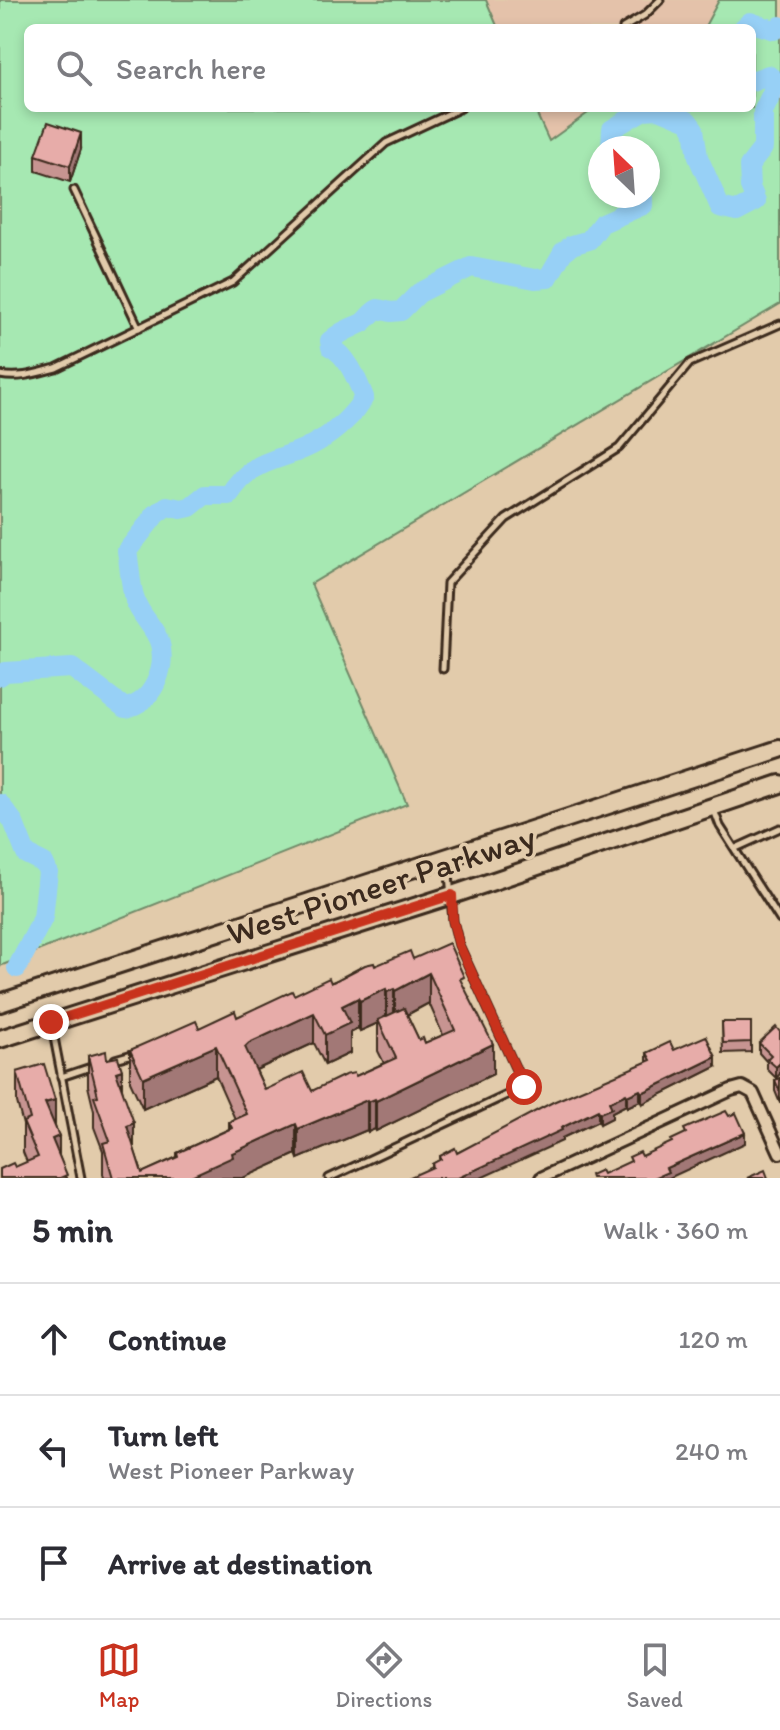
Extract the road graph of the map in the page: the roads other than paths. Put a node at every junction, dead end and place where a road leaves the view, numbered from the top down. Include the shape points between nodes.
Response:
1 (660, 0) edge
2 (630, 24) edge
3 (453, 112) edge
4 (74, 190) dead end
5 (780, 324) edge
6 (139, 328) junction
7 (0, 375) edge
8 (443, 669) dead end
9 (780, 749) edge
10 (780, 784) edge
11 (712, 806) junction
12 (780, 828) edge
13 (736, 848) junction
14 (447, 857) junction
15 (452, 895) junction
16 (780, 920) edge
17 (459, 945) junction
18 (444, 950) edge
19 (0, 1003) edge
20 (51, 1022) junction
21 (0, 1039) edge
22 (150, 1048) edge
23 (61, 1077) junction
24 (780, 1153) edge
25 (81, 1178) edge
26 (329, 1178) edge
27 (541, 1178) edge

1 - 2 lane
3 - 6 lane via 379,148 233,282
4 - 6 lane
5 - 8 lane via 690,363 619,448 506,519 447,583
6 - 7 lane via 56,368 11,378
9 - 14 main road, West Pioneer Parkway
10 - 11 main road, West Pioneer Parkway
11 - 13 lane
11 - 15 main road, West Pioneer Parkway
12 - 13 lane
13 - 16 lane
14 - 15 lane
14 - 19 main road, West Pioneer Parkway
15 - 17 lane
15 - 20 main road, West Pioneer Parkway
17 - 18 lane
17 - 26 lane via 524,1087
20 - 21 main road, West Pioneer Parkway
20 - 23 lane
22 - 23 lane
23 - 25 lane
24 - 27 street via 753,1093 742,1087

